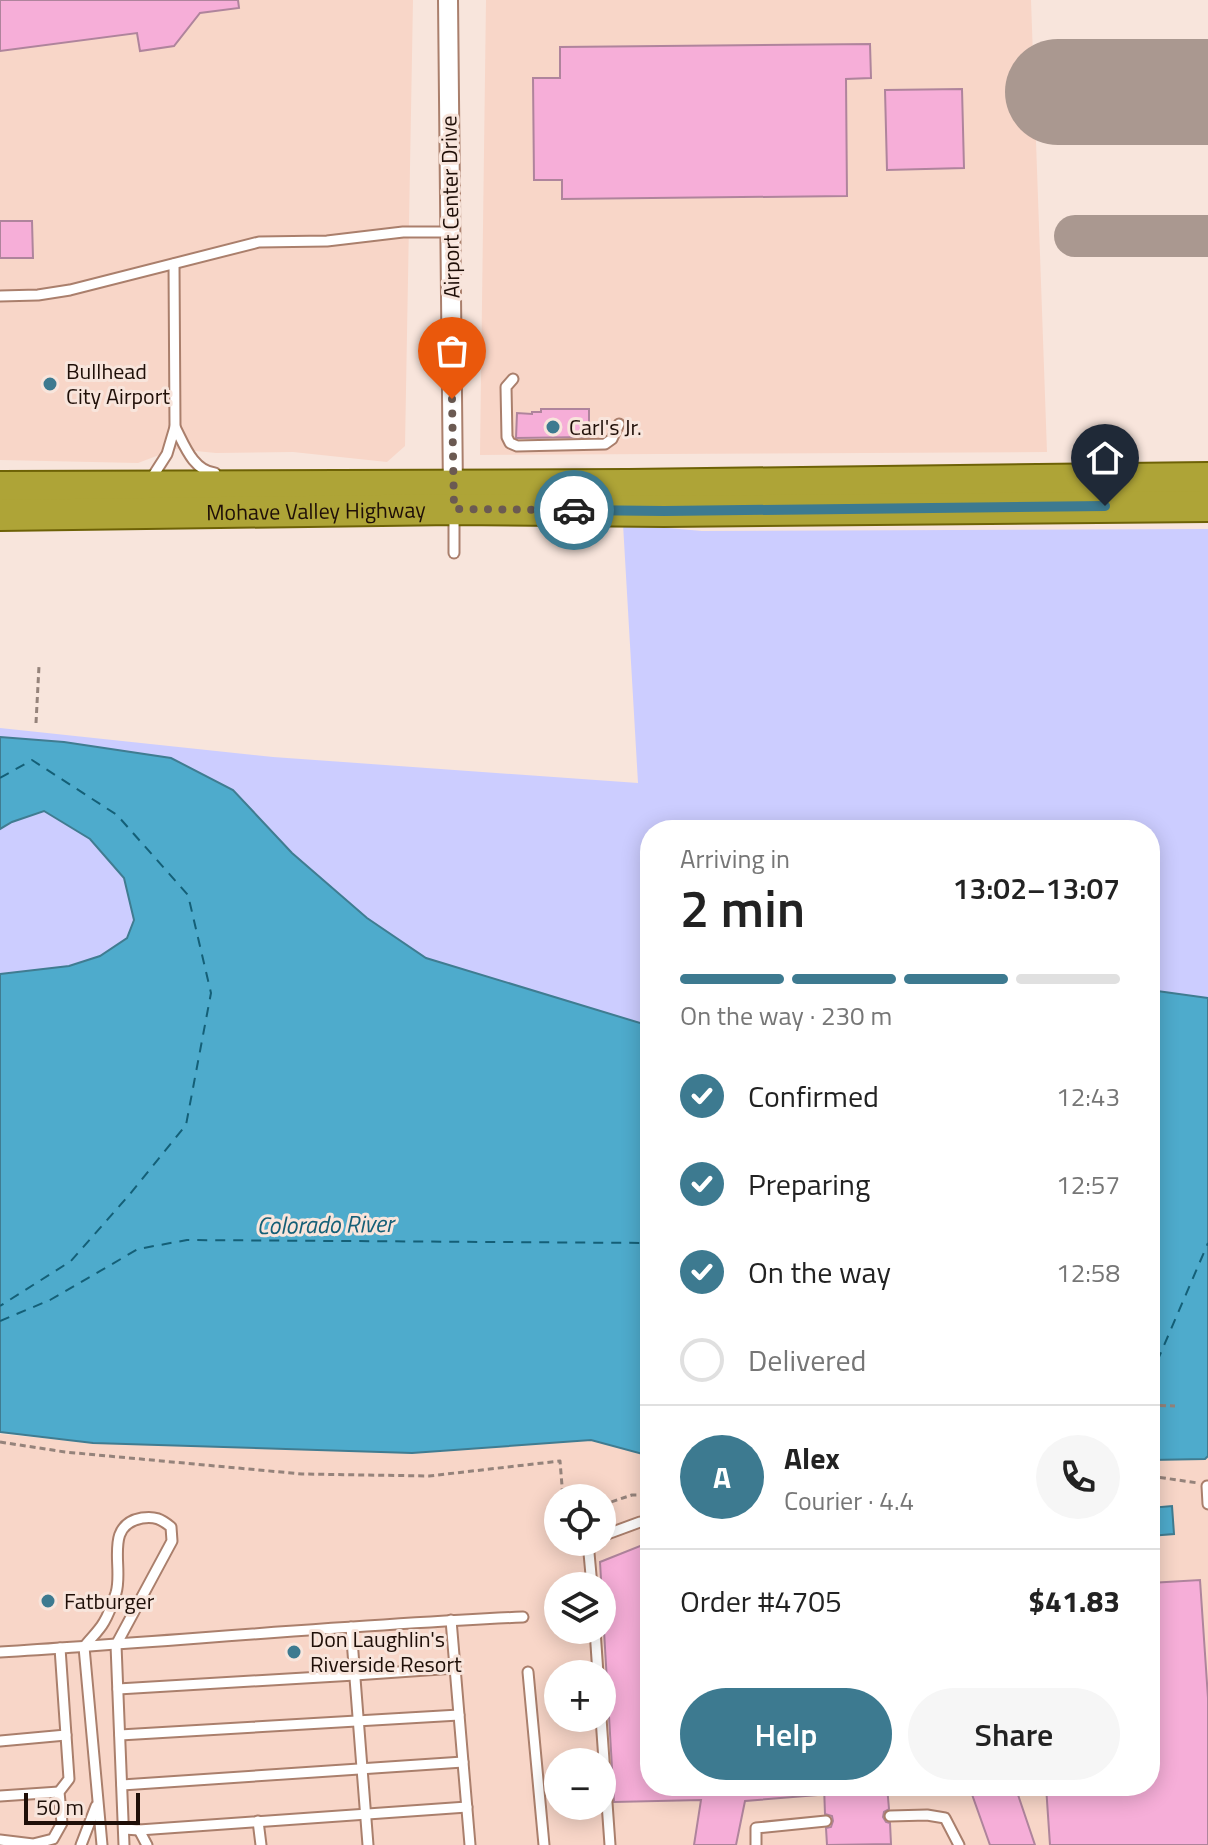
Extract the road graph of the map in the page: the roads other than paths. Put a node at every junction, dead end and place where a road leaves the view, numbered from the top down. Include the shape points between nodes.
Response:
1 (448, 0) edge
2 (451, 232) junction
3 (174, 264) junction
4 (0, 296) edge
5 (513, 379) dead end
6 (619, 424) dead end
7 (175, 427) junction
8 (223, 473) dead end
9 (1208, 478) edge
10 (147, 486) junction
11 (0, 487) edge
12 (453, 497) junction
13 (1208, 506) edge
14 (0, 515) edge
15 (454, 553) dead end
16 (1207, 1486) edge
17 (1208, 1504) edge
18 (640, 1522) dead end
19 (616, 1531) edge
20 (523, 1617) dead end
21 (451, 1620) junction
22 (351, 1627) junction
23 (116, 1645) junction
24 (84, 1647) junction
25 (60, 1648) junction
26 (0, 1652) edge
27 (455, 1668) junction
28 (528, 1672) dead end
29 (355, 1675) junction
30 (118, 1689) junction
31 (459, 1715) junction
32 (359, 1722) junction
33 (602, 1732) edge
34 (66, 1735) junction
35 (120, 1735) junction
36 (0, 1741) edge
37 (463, 1762) junction
38 (362, 1767) junction
39 (122, 1785) junction
40 (59, 1792) junction
41 (0, 1796) edge
42 (98, 1803) junction
43 (467, 1807) junction
44 (366, 1814) junction
45 (890, 1816) dead end
46 (258, 1821) junction
47 (826, 1821) dead end
48 (124, 1829) junction
49 (139, 1830) junction
50 (0, 1840) edge
51 (81, 1845) edge
52 (102, 1845) edge
53 (124, 1845) edge
54 (147, 1845) edge
55 (261, 1845) edge
56 (368, 1845) edge
57 (470, 1845) edge
58 (544, 1845) edge
59 (610, 1845) edge
60 (756, 1845) edge
61 (959, 1845) edge

1 - 2 street, Airport Center Drive
2 - 3 lane via 259,242
2 - 12 street, Airport Center Drive
3 - 4 lane via 70,290
3 - 7 lane
5 - 6 lane via 506,387 507,437 517,446 605,444
7 - 8 lane via 196,464 209,473
7 - 10 lane via 167,454
9 - 12 highway, Mohave Valley Highway via 643,485
10 - 11 highway, Mohave Valley Highway
10 - 12 highway, Mohave Valley Highway via 310,482
12 - 13 highway, Mohave Valley Highway via 664,511
12 - 14 highway, Mohave Valley Highway
12 - 15 lane
16 - 17 lane
18 - 19 lane
20 - 21 lane
21 - 22 lane
21 - 27 lane
22 - 23 lane
22 - 29 lane
23 - 24 lane
23 - 24 lane via 172,1541 171,1527 160,1518 130,1521 121,1529 117,1589 104,1623
23 - 30 lane
24 - 25 lane
24 - 42 lane
25 - 26 lane
25 - 34 lane
27 - 29 lane
27 - 31 lane
28 - 58 lane
29 - 30 lane
29 - 32 lane
30 - 35 lane
31 - 32 lane
31 - 37 lane
32 - 35 lane
32 - 38 lane
33 - 59 lane
34 - 36 lane
34 - 40 lane via 69,1779
35 - 39 lane
37 - 38 lane
37 - 43 lane
38 - 39 lane
38 - 44 lane
39 - 48 lane
40 - 41 lane
40 - 50 lane via 62,1823 53,1839 33,1844
42 - 51 lane
42 - 52 lane
43 - 44 lane
43 - 57 lane
44 - 46 lane
44 - 56 lane
45 - 61 lane via 945,1818
46 - 49 lane
46 - 55 lane
47 - 60 lane via 756,1828
48 - 49 lane
48 - 53 lane
49 - 54 lane

